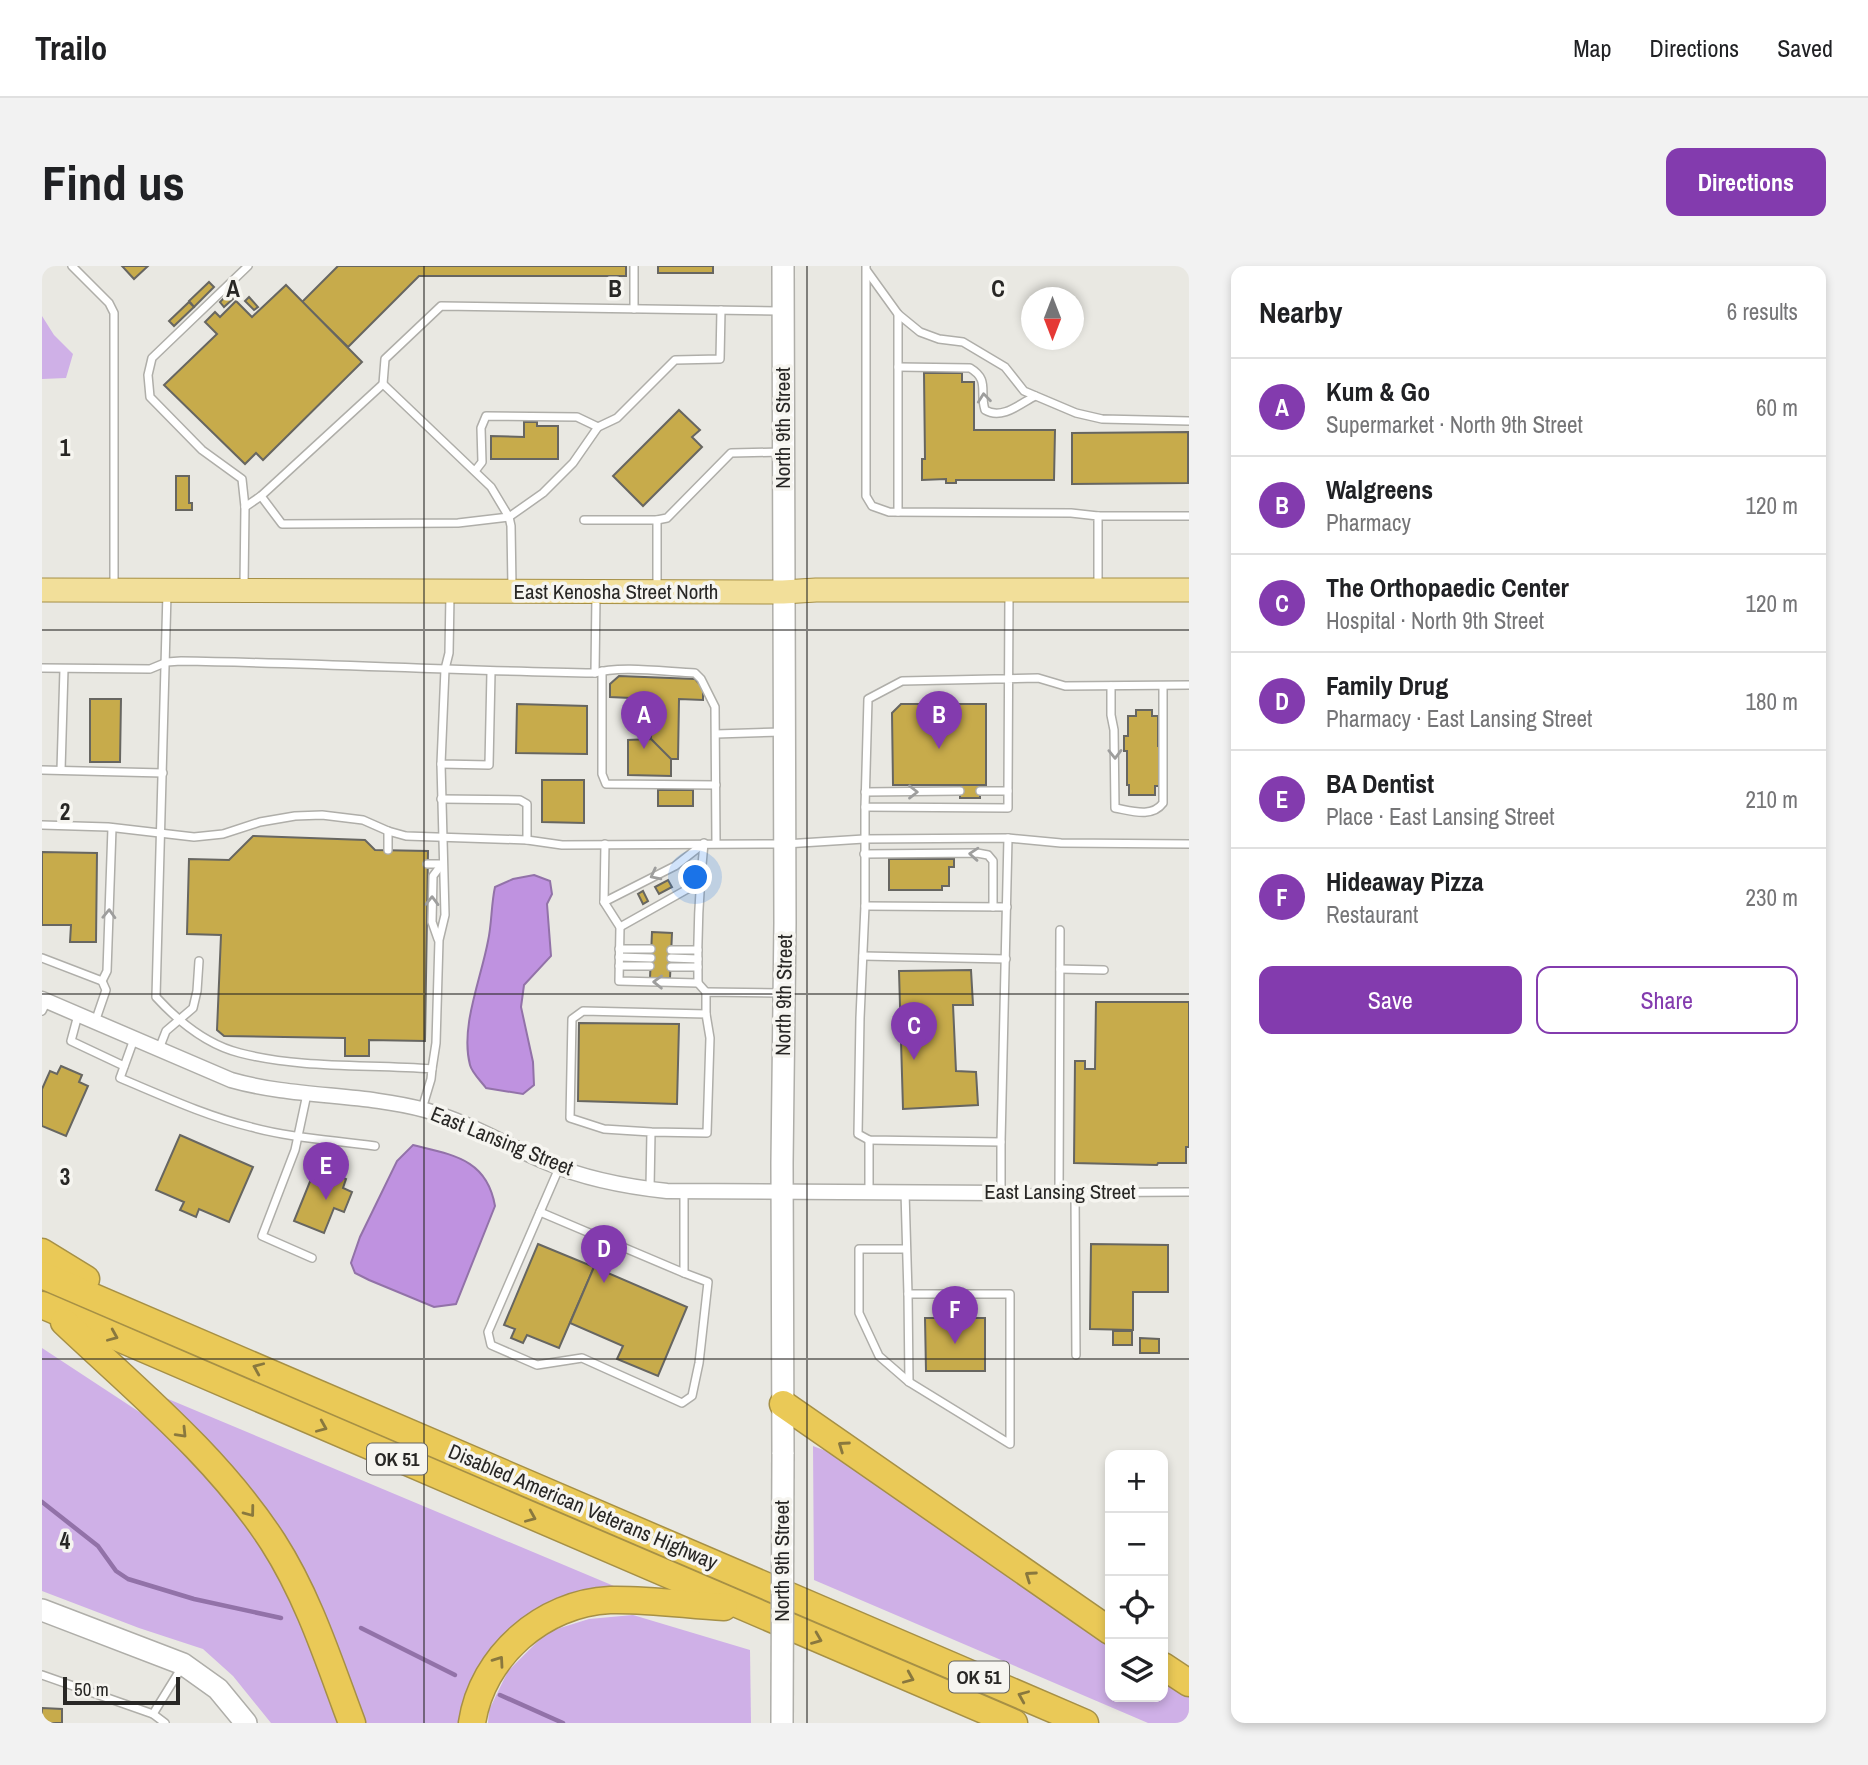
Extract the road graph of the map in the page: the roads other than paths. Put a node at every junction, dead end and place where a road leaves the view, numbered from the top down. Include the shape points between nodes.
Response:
1 (72, 266) edge
2 (248, 266) edge
3 (634, 266) edge
4 (783, 266) edge
5 (866, 268) edge
6 (634, 309) junction
7 (721, 310) junction
8 (783, 311) junction
9 (898, 314) junction
10 (898, 367) junction
11 (383, 384) junction
12 (1035, 396) junction
13 (1189, 421) edge
14 (598, 427) junction
15 (783, 452) junction
16 (475, 471) junction
17 (261, 496) junction
18 (244, 507) junction
19 (898, 512) junction
20 (1098, 516) junction
21 (1189, 516) edge
22 (509, 517) junction
23 (584, 520) dead end
24 (657, 520) junction
25 (42, 590) edge
26 (114, 590) junction
27 (167, 590) junction
28 (244, 590) junction
29 (1009, 590) junction
30 (1098, 590) junction
31 (1189, 590) edge
32 (450, 591) junction
33 (512, 591) junction
34 (596, 591) junction
35 (657, 592) junction
36 (783, 592) junction
37 (167, 662) junction
38 (42, 668) edge
39 (64, 669) junction
40 (445, 669) junction
41 (491, 672) junction
42 (598, 672) junction
43 (1009, 678) junction
44 (1189, 685) edge
45 (1111, 686) junction
46 (1163, 686) junction
47 (784, 732) junction
48 (716, 734) junction
49 (441, 764) junction
50 (42, 770) edge
51 (61, 770) junction
52 (163, 773) junction
53 (716, 785) junction
54 (960, 791) dead end
55 (980, 791) dead end
56 (1008, 791) junction
57 (866, 792) junction
58 (440, 799) junction
59 (865, 807) junction
60 (42, 825) edge
61 (112, 828) junction
62 (388, 831) junction
63 (162, 834) junction
64 (442, 838) junction
65 (1008, 838) junction
66 (864, 839) junction
67 (527, 840) junction
68 (704, 843) junction
69 (716, 843) junction
70 (605, 844) junction
71 (1189, 844) edge
72 (785, 845) junction
73 (388, 850) dead end
74 (864, 854) junction
75 (442, 863) junction
76 (427, 864) dead end
77 (699, 882) junction
78 (604, 902) junction
79 (865, 906) junction
80 (993, 907) junction
81 (1007, 907) junction
82 (620, 927) junction
83 (1060, 930) dead end
84 (439, 940) junction
85 (863, 956) junction
86 (619, 957) junction
87 (42, 958) edge
88 (1006, 958) junction
89 (698, 959) junction
90 (199, 961) dead end
91 (1060, 969) junction
92 (1104, 970) dead end
93 (102, 981) junction
94 (698, 983) junction
95 (706, 992) junction
96 (784, 993) junction
97 (44, 1004) edge
98 (78, 1014) junction
99 (706, 1014) junction
100 (178, 1019) junction
101 (95, 1022) junction
102 (134, 1038) junction
103 (159, 1049) junction
104 (124, 1066) junction
105 (432, 1069) junction
106 (307, 1094) junction
107 (422, 1109) junction
108 (651, 1132) junction
109 (300, 1136) junction
110 (869, 1140) junction
111 (1001, 1142) junction
112 (374, 1146) dead end
113 (559, 1167) junction
114 (650, 1189) junction
115 (783, 1190) junction
116 (684, 1191) junction
117 (869, 1191) junction
118 (905, 1192) junction
119 (1059, 1192) junction
120 (1075, 1192) junction
121 (1189, 1192) edge
122 (1001, 1193) junction
123 (540, 1212) junction
124 (906, 1249) junction
125 (42, 1252) edge
126 (312, 1258) dead end
127 (684, 1273) junction
128 (42, 1275) edge
129 (908, 1294) junction
130 (46, 1307) edge
131 (169, 1329) junction
132 (1076, 1355) dead end
133 (909, 1382) junction
134 (783, 1404) junction
135 (743, 1608) junction
136 (42, 1610) edge
137 (1105, 1627) edge
138 (183, 1664) junction
139 (1168, 1669) edge
140 (42, 1675) edge
141 (1189, 1683) edge
142 (153, 1714) junction
143 (165, 1723) edge
144 (246, 1723) edge
145 (352, 1723) edge
146 (472, 1723) edge
147 (782, 1723) edge
148 (1014, 1723) edge
149 (1085, 1723) edge

1 - 26 lane via 114,313
2 - 18 lane via 152,358 148,375 150,397 202,450 242,479
3 - 6 lane
4 - 8 main road, North 9th Street
5 - 9 lane
5 - 19 lane via 866,496 872,506
6 - 7 lane
6 - 11 lane via 441,306 385,359
7 - 8 lane
7 - 14 lane via 720,359 675,360 617,418
8 - 15 main road, North 9th Street
9 - 10 lane
9 - 12 lane via 920,332 963,342 1005,368 1024,391
12 -> 10 lane via 1002,414 991,414 982,403 983,381 970,368
10 - 19 lane
11 - 16 lane
11 - 17 lane
12 - 13 lane via 1102,419
14 - 16 lane via 577,417 486,416 481,428 482,462
14 - 22 lane via 544,493
15 - 24 lane via 731,453 667,518
15 - 36 main road, North 9th Street
16 - 22 lane
17 - 18 lane
17 - 22 lane via 282,524 458,523
18 - 28 lane
19 - 20 lane
20 - 21 lane
20 - 30 lane
22 - 33 lane
23 - 24 lane
24 - 35 lane
25 - 26 main road, East Kenosha Street North
26 - 27 main road, East Kenosha Street North
27 - 28 main road, East Kenosha Street North
27 - 37 lane
28 - 32 main road, East Kenosha Street North
29 - 30 main road, East Kenosha Street North
29 - 36 main road, East Kenosha Street North
29 - 43 lane
30 - 31 main road, East Kenosha Street North
32 - 33 main road, East Kenosha Street North
32 - 40 lane
33 - 34 main road, East Kenosha Street North
34 - 35 main road, East Kenosha Street North
34 - 42 lane
35 - 36 main road, East Kenosha Street North
36 - 47 main road, North 9th Street
37 - 39 lane via 150,669
37 - 40 lane
37 - 52 lane
38 - 39 lane
39 - 51 lane
40 - 41 lane
40 - 49 lane
41 - 42 lane
41 - 49 lane via 489,765
42 - 48 lane via 695,673 715,707
42 - 53 lane via 606,784
43 - 45 lane via 1038,678 1065,686
43 - 56 lane
43 - 57 lane via 902,681 868,699
44 - 46 lane
45 - 46 lane
45 -> 46 lane via 1115,808 1138,812 1153,811 1163,803
47 - 48 lane
47 - 72 main road, North 9th Street
48 - 53 lane
49 - 58 lane
50 - 51 lane
51 - 52 lane
52 - 63 lane
53 - 69 lane
57 -> 54 lane
55 - 56 lane
56 - 59 lane via 1008,808
57 - 59 lane
58 - 64 lane
58 - 67 lane via 520,800 527,804
59 - 66 lane
60 - 61 lane
61 - 63 lane
93 -> 61 lane via 107,971
62 - 63 lane via 363,820 322,815 260,822 223,834
62 - 64 lane
62 - 73 lane
63 - 100 lane via 156,997
64 - 67 lane
64 - 75 lane
65 - 66 lane
65 - 71 lane
65 - 81 lane
66 - 72 lane
66 - 74 lane
67 - 70 lane
68 - 69 lane
68 - 70 lane
68 - 77 lane
68 -> 78 lane via 675,866
69 - 72 lane
70 - 78 lane
72 - 96 main road, North 9th Street
74 - 79 lane
80 -> 74 lane via 993,861 988,855
75 - 76 lane
75 - 84 lane via 445,915
84 -> 75 lane via 432,922 433,876
77 - 82 lane
77 - 89 lane
78 - 82 lane
79 - 80 lane
79 - 85 lane
80 - 81 lane
81 - 88 lane
82 - 86 lane
83 - 91 lane
84 - 105 lane
85 - 88 lane
85 - 110 lane via 858,1134
86 - 86 lane via 651,958
94 -> 86 lane via 618,981
87 - 93 lane
88 - 111 lane
89 - 89 lane via 671,958
89 - 94 lane
90 - 100 lane via 193,1008
91 - 92 lane
91 - 119 lane
93 - 101 lane via 106,990
94 - 95 lane
95 - 96 lane
95 - 99 lane
96 - 115 main road, North 9th Street
97 - 98 street, East Lansing Street
98 - 101 street, East Lansing Street
98 - 104 lane via 71,1041
99 - 108 lane via 710,1038 707,1133
99 - 108 lane via 583,1011 572,1019 570,1118 604,1129
100 - 103 lane via 166,1031
100 - 105 lane via 238,1053 290,1062
101 - 102 street, East Lansing Street
102 - 103 street, East Lansing Street
102 - 104 lane
103 - 106 street, East Lansing Street via 230,1080
104 - 109 lane via 120,1078 187,1106 250,1127
105 - 107 lane
106 - 107 street, East Lansing Street
106 - 109 lane
107 - 113 street, East Lansing Street via 470,1124
108 - 114 lane
109 - 112 lane
109 - 126 lane via 262,1236
110 - 111 lane
110 - 117 lane
111 - 122 lane
113 - 114 street, East Lansing Street
113 - 123 lane
114 - 116 street, East Lansing Street
115 - 116 street, East Lansing Street
115 - 117 street, East Lansing Street
115 - 134 main road, North 9th Street
116 - 127 lane
117 - 118 street, East Lansing Street
118 - 122 street, East Lansing Street
118 - 124 lane
119 - 120 lane, East Lansing Street
119 - 122 lane, East Lansing Street
120 - 121 lane, East Lansing Street
120 - 132 lane
123 - 127 lane
123 - 127 lane via 488,1332 491,1345 537,1365 582,1358 682,1403 692,1396 708,1282
124 - 129 lane
124 - 133 lane via 859,1249 859,1313 879,1356
125 - 131 highway
128 - 131 highway, Disabled American Veterans Highway / OK 51
129 - 133 lane
129 - 133 lane via 1010,1294 1010,1444
130 -> 135 highway, Disabled American Veterans Highway / OK 51
130 -> 145 highway via 179,1428 272,1541 319,1633
149 -> 131 highway, Disabled American Veterans Highway / OK 51
137 -> 134 highway
134 - 147 main road, North 9th Street, bridge
146 -> 135 highway via 487,1677 509,1647 535,1626 568,1609 611,1600
135 -> 148 highway, Disabled American Veterans Highway / OK 51
136 - 138 main road
138 - 142 lane
138 - 144 main road via 218,1689
139 - 141 highway
140 - 142 lane
142 - 143 lane

